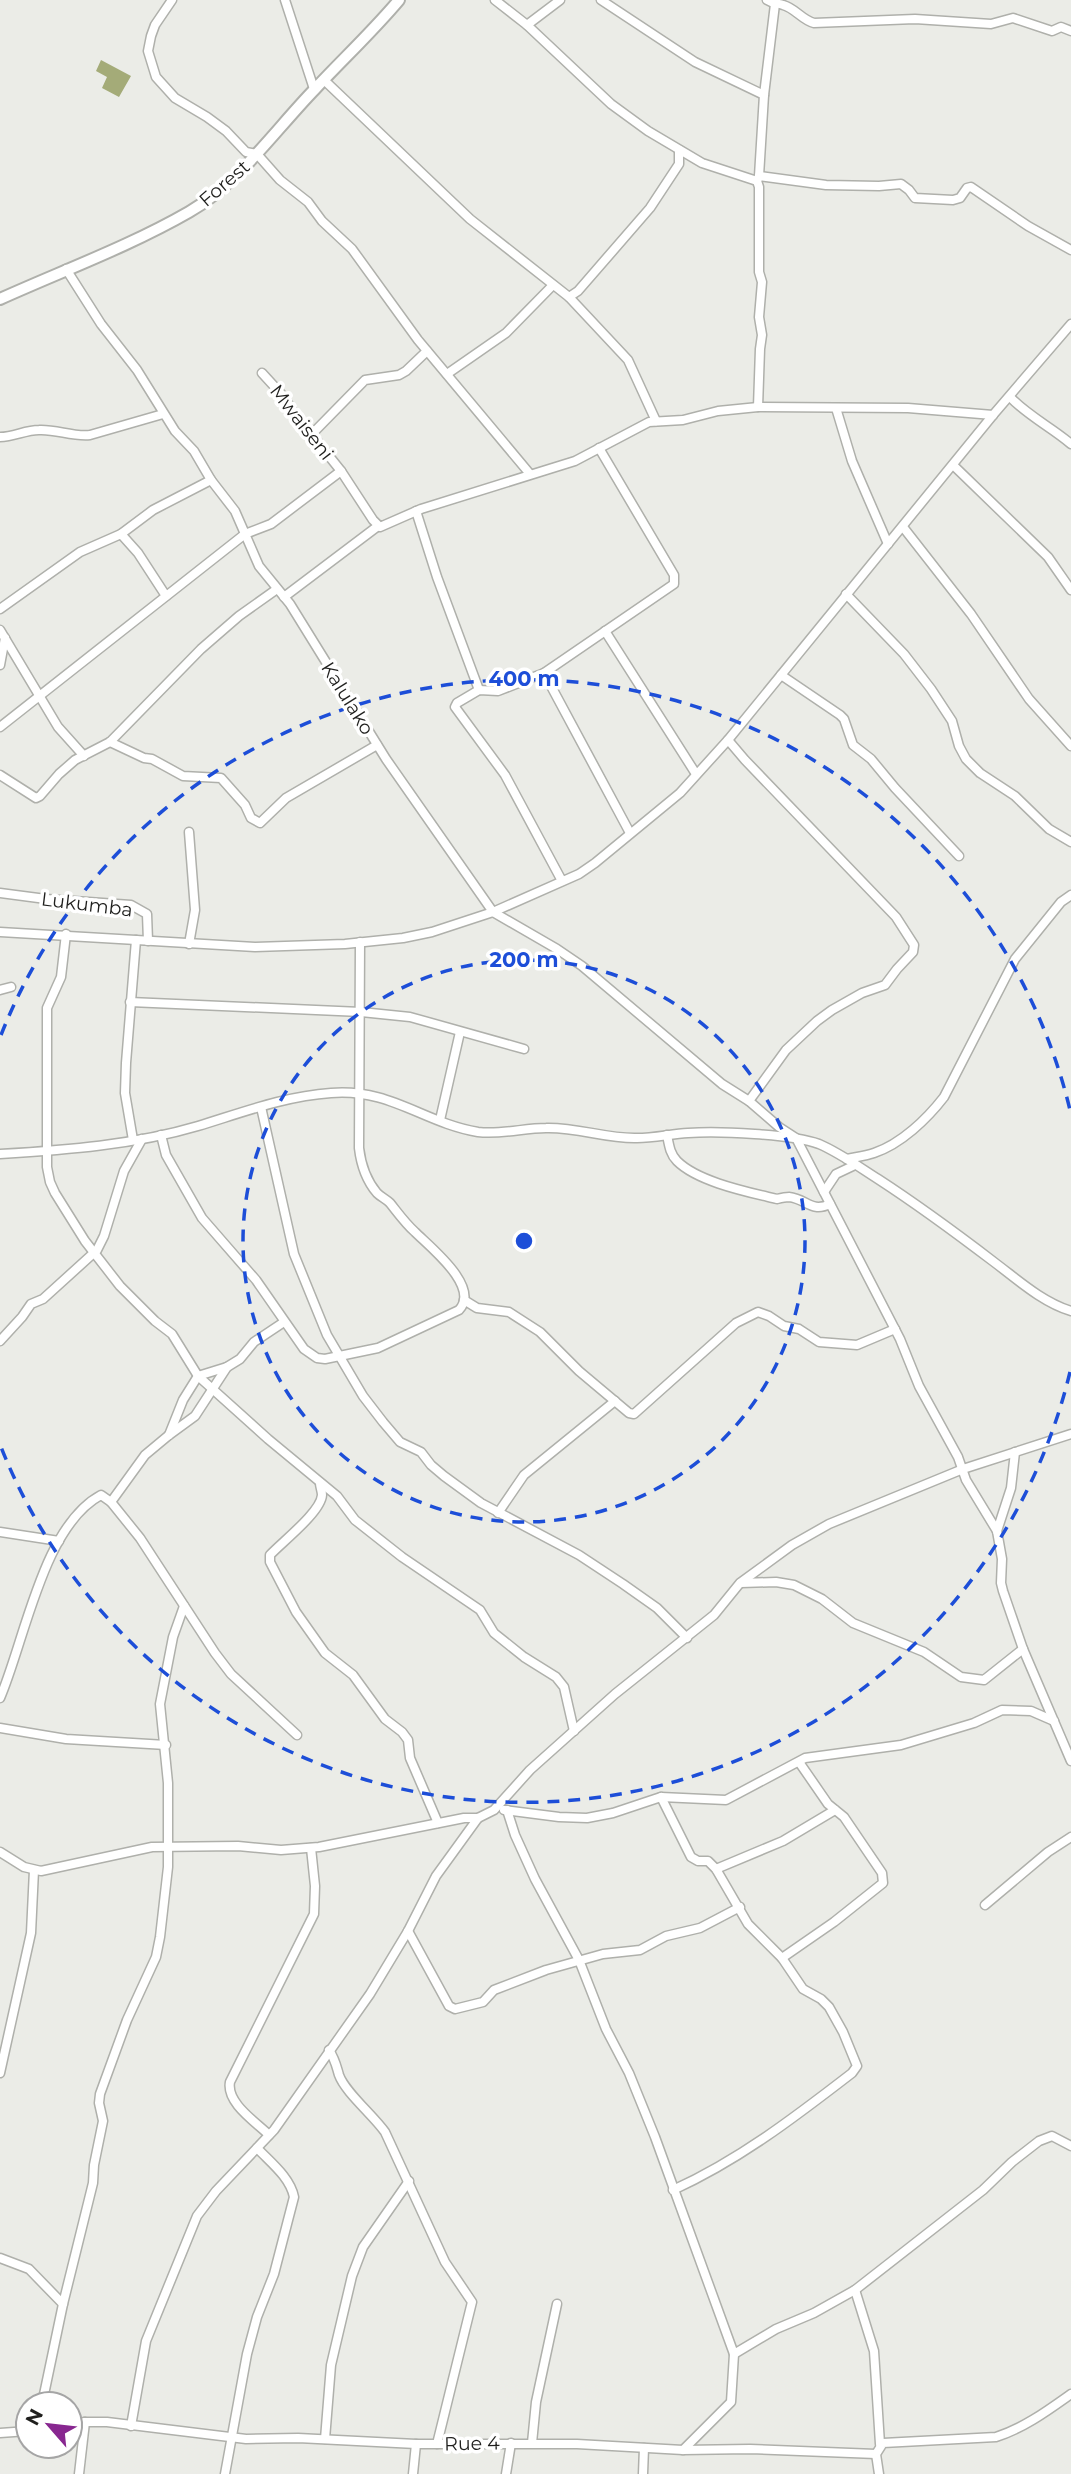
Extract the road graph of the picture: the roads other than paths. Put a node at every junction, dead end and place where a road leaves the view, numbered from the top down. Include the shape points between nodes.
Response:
1 (172, 0) edge
2 (285, 0) edge
3 (399, 0) edge
4 (495, 0) edge
5 (560, 0) edge
6 (601, 0) edge
7 (771, 2) edge
8 (527, 25) junction
9 (1071, 31) edge
10 (324, 80) junction
11 (314, 89) junction
12 (764, 95) junction
13 (679, 150) junction
14 (257, 155) junction
15 (698, 160) junction
16 (679, 164) junction
17 (758, 179) junction
18 (1071, 250) edge
19 (66, 269) junction
20 (553, 285) junction
21 (569, 297) junction
22 (0, 299) edge
23 (1071, 324) edge
24 (427, 351) junction
25 (262, 373) dead end
26 (447, 374) junction
27 (1010, 397) junction
28 (758, 407) junction
29 (836, 408) junction
30 (163, 414) junction
31 (993, 415) junction
32 (656, 421) junction
33 (311, 435) junction
34 (0, 437) edge
35 (1071, 444) edge
36 (599, 448) junction
37 (953, 465) junction
38 (341, 471) junction
39 (530, 474) junction
40 (211, 481) junction
41 (416, 511) junction
42 (378, 526) junction
43 (903, 527) junction
44 (121, 534) junction
45 (244, 534) junction
46 (888, 544) junction
47 (277, 589) junction
48 (1071, 590) edge
49 (846, 594) junction
50 (166, 596) junction
51 (284, 597) junction
52 (0, 609) edge
53 (606, 631) junction
54 (3, 634) edge
55 (0, 666) edge
56 (544, 673) junction
57 (781, 675) junction
58 (479, 690) junction
59 (41, 695) junction
60 (0, 727) edge
61 (729, 740) junction
62 (110, 742) junction
63 (377, 745) junction
64 (1071, 746) edge
65 (84, 756) junction
66 (696, 774) junction
67 (0, 775) edge
68 (189, 832) dead end
69 (631, 833) junction
70 (1071, 842) edge
71 (959, 856) dead end
72 (562, 881) junction
73 (0, 893) edge
74 (1071, 895) edge
75 (493, 912) junction
76 (0, 932) edge
77 (66, 934) junction
78 (136, 940) junction
79 (148, 941) junction
80 (360, 942) junction
81 (189, 944) junction
82 (11, 987) dead end
83 (0, 990) edge
84 (130, 1002) junction
85 (361, 1012) junction
86 (460, 1032) junction
87 (524, 1049) dead end
88 (359, 1092) junction
89 (749, 1101) junction
90 (261, 1107) junction
91 (440, 1120) junction
92 (161, 1135) junction
93 (667, 1135) junction
94 (796, 1138) junction
95 (137, 1140) junction
96 (47, 1151) junction
97 (0, 1154) edge
98 (847, 1159) junction
99 (855, 1165) junction
100 (824, 1192) junction
101 (830, 1204) junction
102 (94, 1253) junction
103 (464, 1300) junction
104 (1071, 1311) edge
105 (284, 1322) junction
106 (895, 1329) junction
107 (0, 1341) edge
108 (338, 1355) junction
109 (227, 1367) junction
110 (198, 1376) junction
111 (213, 1390) junction
112 (615, 1401) junction
113 (169, 1434) junction
114 (1071, 1434) edge
115 (1015, 1452) junction
116 (963, 1469) junction
117 (320, 1483) junction
118 (111, 1502) junction
119 (498, 1513) junction
120 (997, 1531) junction
121 (0, 1532) edge
122 (59, 1541) junction
123 (740, 1583) junction
124 (184, 1606) junction
125 (687, 1638) junction
126 (1023, 1649) junction
127 (0, 1698) edge
128 (1054, 1721) junction
129 (0, 1728) edge
130 (574, 1731) junction
131 (298, 1735) dead end
132 (166, 1745) junction
133 (1071, 1761) edge
134 (799, 1762) junction
135 (661, 1797) junction
136 (494, 1810) junction
137 (507, 1810) junction
138 (835, 1810) junction
139 (478, 1818) junction
140 (438, 1823) junction
141 (1071, 1836) edge
142 (168, 1847) junction
143 (311, 1848) junction
144 (0, 1852) edge
145 (716, 1869) junction
146 (34, 1870) junction
147 (985, 1905) dead end
148 (740, 1907) junction
149 (408, 1931) junction
150 (782, 1958) junction
151 (579, 1960) junction
152 (329, 2050) junction
153 (0, 2073) edge
154 (270, 2134) junction
155 (1071, 2146) edge
156 (257, 2148) junction
157 (409, 2181) junction
158 (673, 2190) junction
159 (0, 2258) edge
160 (855, 2290) junction
161 (63, 2304) junction
162 (557, 2304) dead end
163 (734, 2354) junction
164 (46, 2390) edge
165 (1071, 2394) edge
166 (85, 2422) joint
167 (131, 2426) junction
168 (230, 2438) junction
169 (325, 2439) junction
170 (511, 2443) junction
171 (532, 2443) junction
172 (416, 2444) junction
173 (437, 2444) junction
174 (880, 2444) junction
175 (644, 2448) junction
176 (683, 2450) junction
177 (876, 2454) junction
178 (79, 2474) edge
179 (225, 2474) edge
180 (413, 2474) edge
181 (506, 2474) edge
182 (643, 2474) edge
183 (879, 2474) edge

1 - 14 street via 151,36 148,51 156,77 175,98 226,131 246,152
2 - 11 street
3 - 10 street, Forest
4 - 8 street
5 - 8 street
6 - 12 street via 695,62
7 - 9 street via 814,23 915,19 991,24 1013,18 1052,31 1061,27
7 - 12 street
8 - 13 street via 611,104
10 - 11 street, Forest
10 - 20 street via 470,219
11 - 14 street, Forest
12 - 17 street
13 - 15 street
13 - 16 street
14 - 19 street, Forest via 190,212
14 - 24 street via 346,243
15 - 16 street
15 - 17 street
16 - 21 street via 638,224
17 - 18 street via 901,184 915,198 926,200 960,198 971,187
17 - 28 street via 762,335
19 - 22 street, Forest
19 - 30 street, Kalulako
20 - 21 street
20 - 26 street via 506,333
21 - 32 street via 628,360
23 - 27 street
24 - 26 street
24 - 33 street via 399,375 365,380
25 - 33 street, Mwaiseni
26 - 39 street
27 - 31 street
27 - 35 street
28 - 29 street
28 - 32 street
29 - 31 street
29 - 46 street via 857,473
30 - 34 street via 90,435 42,430
30 - 40 street, Kalulako via 194,451
31 - 37 street
32 - 36 street
33 - 38 street, Mwaiseni
36 - 39 street
36 - 53 street via 675,580 669,589
37 - 43 street
37 - 48 street via 1048,557
38 - 42 street, Mwaiseni
38 - 45 street via 271,524
39 - 41 street
40 - 44 street via 153,510
40 - 45 street, Kalulako via 235,511
41 - 42 street
41 - 58 street
42 - 51 street
43 - 46 street
43 - 64 street via 1029,699
44 - 50 street
44 - 52 street via 80,552
45 - 47 street, Kalulako via 259,566
45 - 50 street
46 - 49 street
47 - 51 street, Kalulako
47 - 62 street via 201,649
49 - 57 street
49 - 70 street via 931,689 952,722 966,759
50 - 59 street
51 - 63 street, Kalulako
53 - 56 street
53 - 66 street
54 - 55 street
54 - 59 street
56 - 58 street via 498,691
56 - 69 street
57 - 61 street
57 - 71 street via 844,719 853,745
58 - 72 street via 457,703 457,712 505,775
59 - 60 street
59 - 65 street via 58,727
61 - 66 street
61 - 89 street via 896,917 914,945 886,985 862,993 817,1021 786,1051
62 - 63 street via 183,776 221,778 251,818 260,823 286,798
62 - 65 street
63 - 75 street, Kalulako
65 - 67 street via 36,798
66 - 69 street
68 - 81 street via 195,910
69 - 72 street via 595,863
72 - 75 street
73 - 79 street, Lukumba via 131,905 147,914
74 - 98 street via 1015,958 932,1113 891,1145
75 - 80 street via 432,932
75 - 89 street via 582,966 722,1084
76 - 77 street
77 - 78 street
77 - 96 street via 61,977 47,1009
78 - 79 street
78 - 84 street
79 - 81 street
80 - 81 street via 287,947
80 - 85 street
82 - 83 street
84 - 85 street
84 - 95 street via 125,1093
85 - 86 street via 410,1017
85 - 88 street
86 - 87 street
86 - 91 street
88 - 90 street via 314,1094
88 - 91 street via 385,1097
88 - 103 street via 362,1168 376,1192 444,1260 464,1290
89 - 94 street
90 - 92 street
90 - 108 street via 294,1254
91 - 93 street via 492,1133 547,1128 634,1138
92 - 95 street
92 - 105 street via 166,1155 202,1218 256,1280
93 - 94 street via 703,1132
93 - 101 street via 676,1160 697,1175 777,1199 790,1197 816,1208
94 - 98 street
94 - 100 street
95 - 96 street
95 - 102 street
96 - 97 street
96 - 102 street via 50,1182
98 - 99 street
99 - 100 street via 836,1174
99 - 104 street via 1050,1302
100 - 101 street
101 - 106 street
102 - 107 street via 43,1299 31,1304
102 - 110 street via 120,1286 172,1334
103 - 108 street via 458,1310 378,1348
103 - 112 street via 477,1308 518,1317
105 - 108 street via 312,1355 321,1359
105 - 109 street
106 - 112 street via 857,1345 824,1343 758,1312 727,1330 634,1414
106 - 116 street via 923,1395
108 - 119 street via 393,1436 421,1452 444,1476
109 - 110 street
109 - 111 street
110 - 111 street
110 - 113 street
111 - 113 street via 195,1416
111 - 117 street
112 - 119 street via 524,1475
113 - 118 street via 140,1461
114 - 115 street
115 - 116 street
115 - 120 street via 1011,1488
116 - 120 street
116 - 123 street via 830,1524
117 - 130 street via 355,1520 480,1610 494,1633 556,1677 564,1687
117 - 140 street via 322,1497 317,1505 270,1555 270,1562 296,1612 325,1653 352,1675 385,1719 408,1740 410,1758
118 - 122 street via 98,1496
118 - 124 street
119 - 125 street via 623,1584 657,1608
120 - 126 street via 1001,1583
121 - 122 street
122 - 127 street via 37,1588
123 - 125 street
123 - 126 street via 794,1585 853,1623 924,1652 975,1681 990,1677
124 - 131 street via 231,1674
124 - 132 street via 160,1704
125 - 130 street
126 - 128 street
128 - 133 street
128 - 134 street via 1031,1711 1002,1710 901,1745
129 - 132 street via 66,1739
130 - 136 street
132 - 142 street
134 - 135 street via 726,1800
134 - 138 street
135 - 137 street via 587,1818
135 - 145 street via 691,1857 708,1861
136 - 137 street
136 - 139 street
137 - 151 street via 535,1879
138 - 145 street via 783,1841
138 - 150 street via 882,1872 883,1882
139 - 140 street
139 - 149 street via 436,1876
140 - 143 street
141 - 147 street
142 - 143 street
142 - 146 street
142 - 161 street via 158,1948 100,2094 103,2121 93,2183
143 - 154 street via 314,1914 230,2082 236,2102
144 - 146 street
145 - 148 street
146 - 153 street via 31,1933
148 - 150 street via 748,1924
148 - 151 street via 640,1950
149 - 151 street via 453,2009 478,2004 494,1990
149 - 152 street
150 - 158 street via 800,1986 829,2007 856,2069 746,2152
151 - 158 street via 656,2137
152 - 154 street
152 - 157 street via 339,2075 385,2132
154 - 156 street
155 - 160 street via 1052,2136 1039,2141
156 - 167 street via 206,2203 192,2227 146,2341
156 - 168 street via 283,2176 294,2197 247,2354
157 - 169 street via 363,2247 352,2276 331,2365
157 - 173 street via 445,2262 472,2302
158 - 163 street
159 - 161 street via 29,2269
160 - 163 street
160 - 174 street via 874,2351
161 - 164 street
162 - 171 street
163 - 176 street via 731,2402
165 - 174 street via 996,2437
166 - 167 street, Rue 4
166 - 178 street
167 - 168 street, Rue 4
168 - 169 street, Rue 4
168 - 179 street
169 - 172 street, Rue 4
170 - 171 street, Rue 4
170 - 173 street, Rue 4
170 - 181 street
171 - 175 street, Rue 4
172 - 173 street, Rue 4
172 - 180 street
174 - 177 street
175 - 176 street, Rue 4
175 - 182 street
176 - 177 street, Rue 4
177 - 183 street

